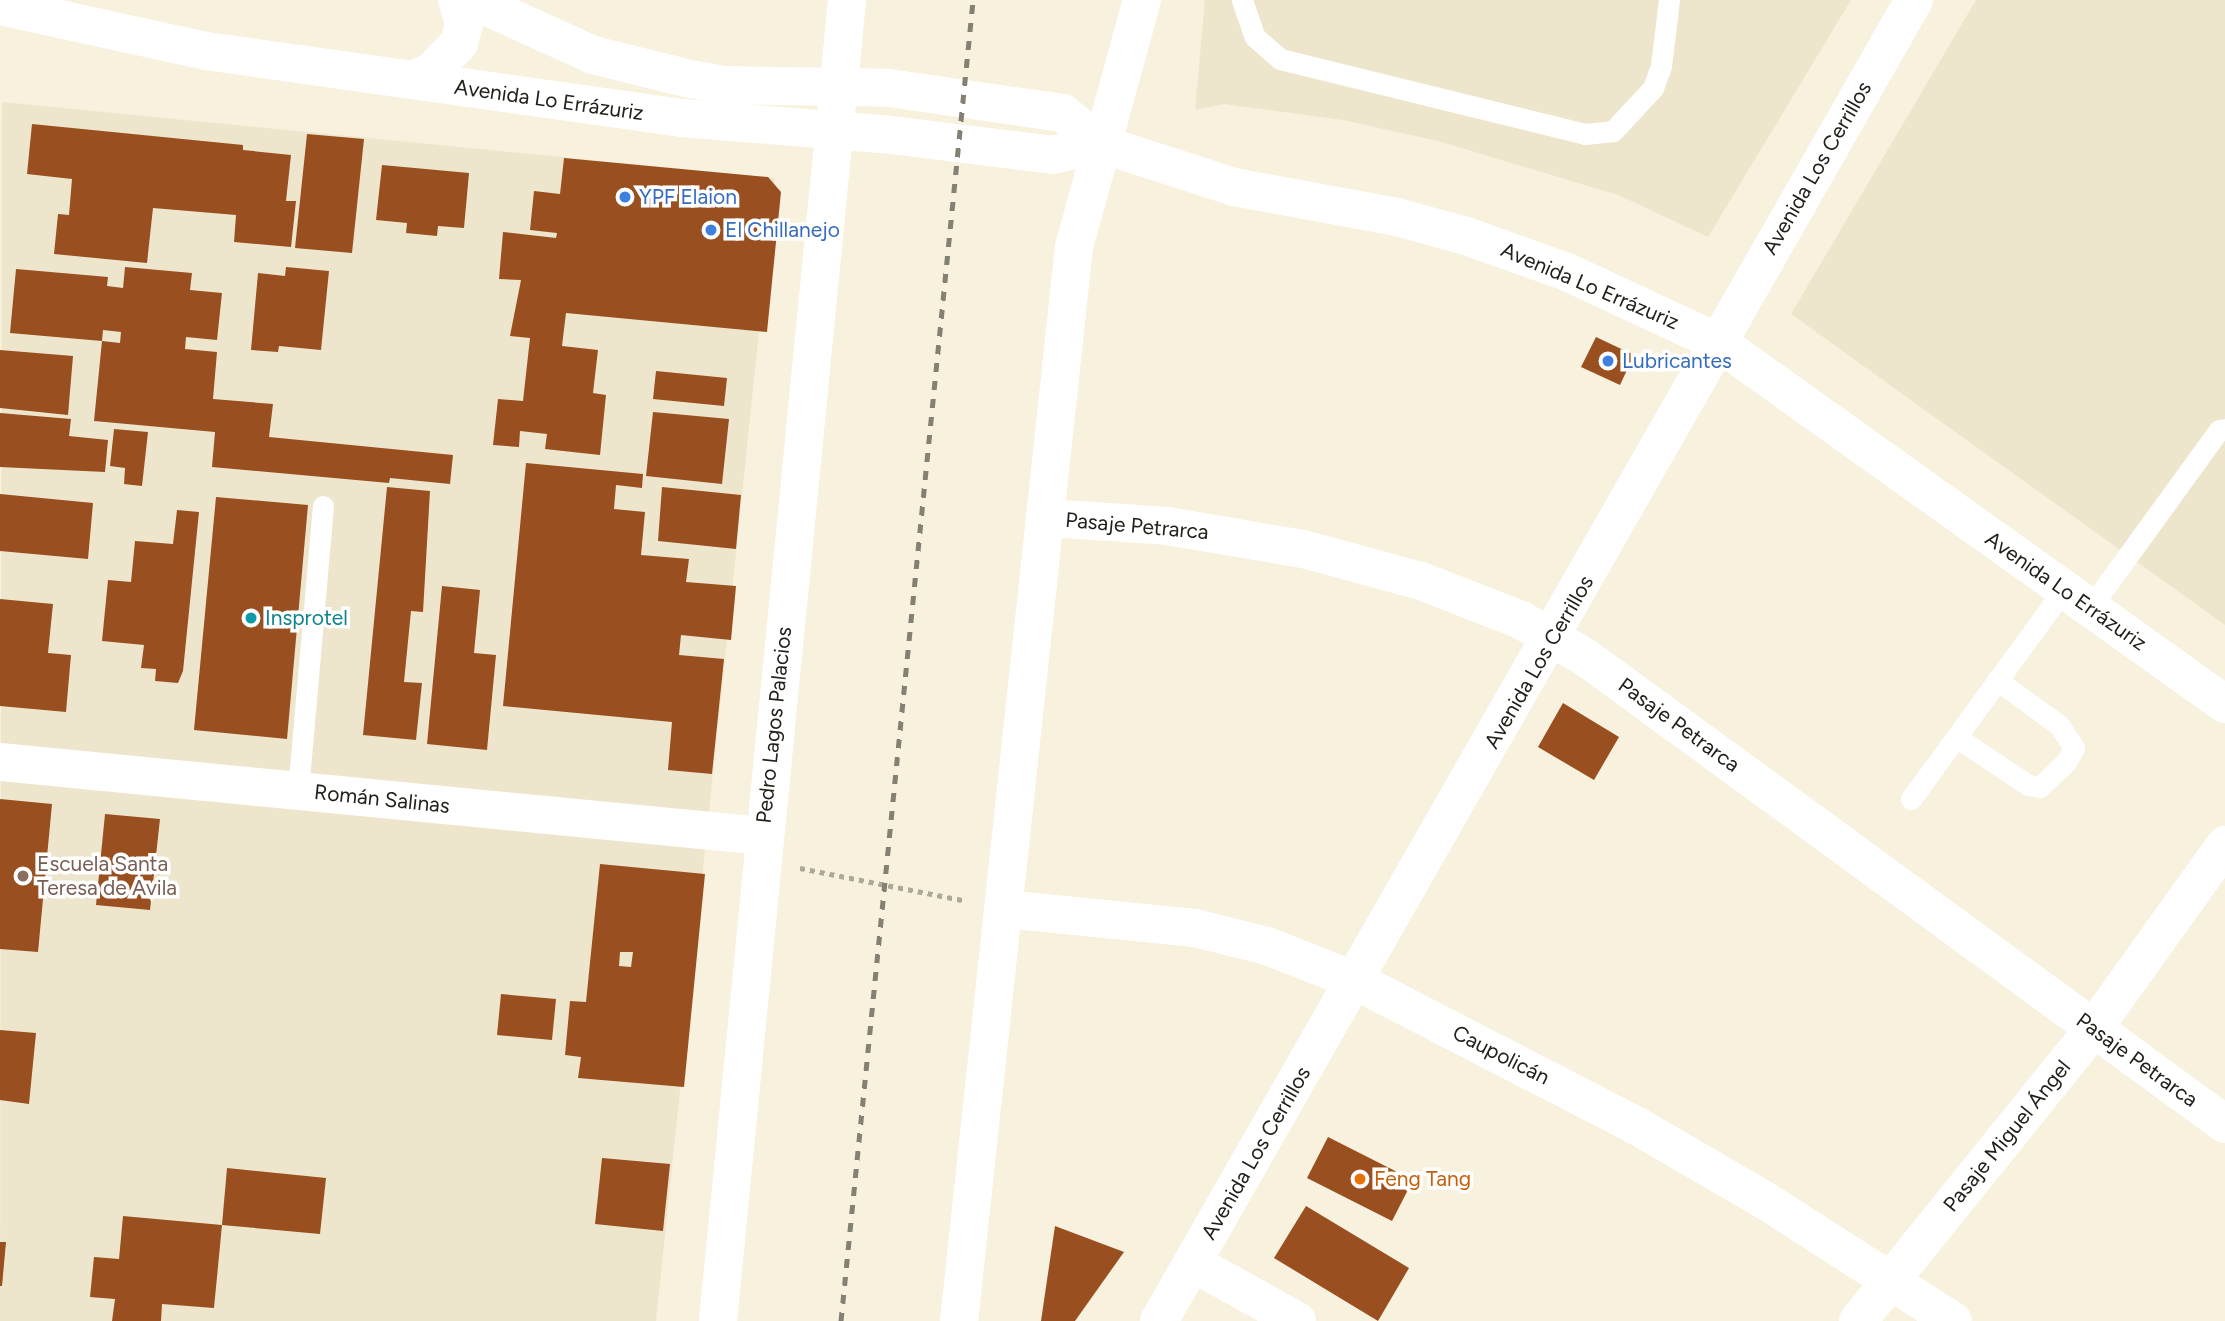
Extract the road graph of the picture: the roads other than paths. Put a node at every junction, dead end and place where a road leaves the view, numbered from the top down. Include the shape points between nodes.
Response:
1 (457, 0) edge
2 (471, 0) edge
3 (847, 0) edge
4 (1142, 0) edge
5 (1242, 0) edge
6 (1669, 0) edge
7 (1914, 0) edge
8 (0, 6) edge
9 (413, 80) junction
10 (840, 86) junction
11 (835, 130) junction
12 (1101, 144) junction
13 (1718, 343) junction
14 (2225, 429) edge
15 (323, 506) dead end
16 (1048, 518) junction
17 (2077, 599) junction
18 (1553, 638) junction
19 (1997, 680) junction
20 (2225, 704) edge
21 (1956, 737) junction
22 (0, 762) edge
23 (298, 791) junction
24 (1912, 799) dead end
25 (2225, 845) edge
26 (762, 848) junction
27 (1005, 909) junction
28 (1356, 981) junction
29 (2094, 1028) junction
30 (2225, 1124) edge
31 (1193, 1263) junction
32 (1892, 1280) junction
33 (718, 1321) edge
34 (959, 1321) edge
35 (1159, 1321) edge
36 (1297, 1321) edge
37 (1858, 1321) edge
38 (1952, 1321) edge

1 - 9 street via 464,24 459,43 432,71
2 - 10 street, Avenida Lo Errázuriz via 593,55 690,79 725,85
3 - 10 street, Pedro Lagos Palacios
4 - 12 street via 1138,29
5 - 6 lane via 1255,37 1279,60 1585,134 1613,131 1653,88 1661,66
7 - 13 street, Avenida Los Cerrillos
8 - 9 street, Avenida Lo Errázuriz via 206,51
9 - 11 street, Avenida Lo Errázuriz via 682,118
10 - 11 street, Pedro Lagos Palacios
10 - 12 street, Avenida Lo Errázuriz via 889,88 1052,112 1076,120
11 - 12 street, Avenida Lo Errázuriz via 1049,155 1080,153
11 - 26 street, Pedro Lagos Palacios
12 - 13 street, Avenida Lo Errázuriz via 1234,187 1397,217 1466,236 1577,276
12 - 16 street via 1074,247
13 - 17 street, Avenida Lo Errázuriz
13 - 18 street, Avenida Los Cerrillos
14 - 17 lane
15 - 23 lane
16 - 18 street, Pasaje Petrarca via 1208,532 1363,563 1465,596
16 - 27 street
17 - 19 lane
17 - 20 street, Avenida Lo Errázuriz
18 - 28 street, Avenida Los Cerrillos
18 - 29 street, Pasaje Petrarca
19 - 21 lane
19 - 21 lane via 2059,725 2074,748 2066,762 2040,787 2028,785
21 - 24 lane
22 - 23 street, Román Salinas
23 - 26 street, Román Salinas
25 - 29 street, Pasaje Miguel Ángel
26 - 33 street, Pedro Lagos Palacios
27 - 28 street, Caupolicán via 1195,928 1267,946
27 - 34 street
28 - 31 street, Avenida Los Cerrillos
28 - 32 street, Caupolicán via 1637,1126
29 - 30 street, Pasaje Petrarca
29 - 32 street, Pasaje Miguel Ángel
31 - 35 street, Avenida Los Cerrillos
31 - 36 street
32 - 37 street, Pasaje Miguel Ángel
32 - 38 street, Caupolicán

